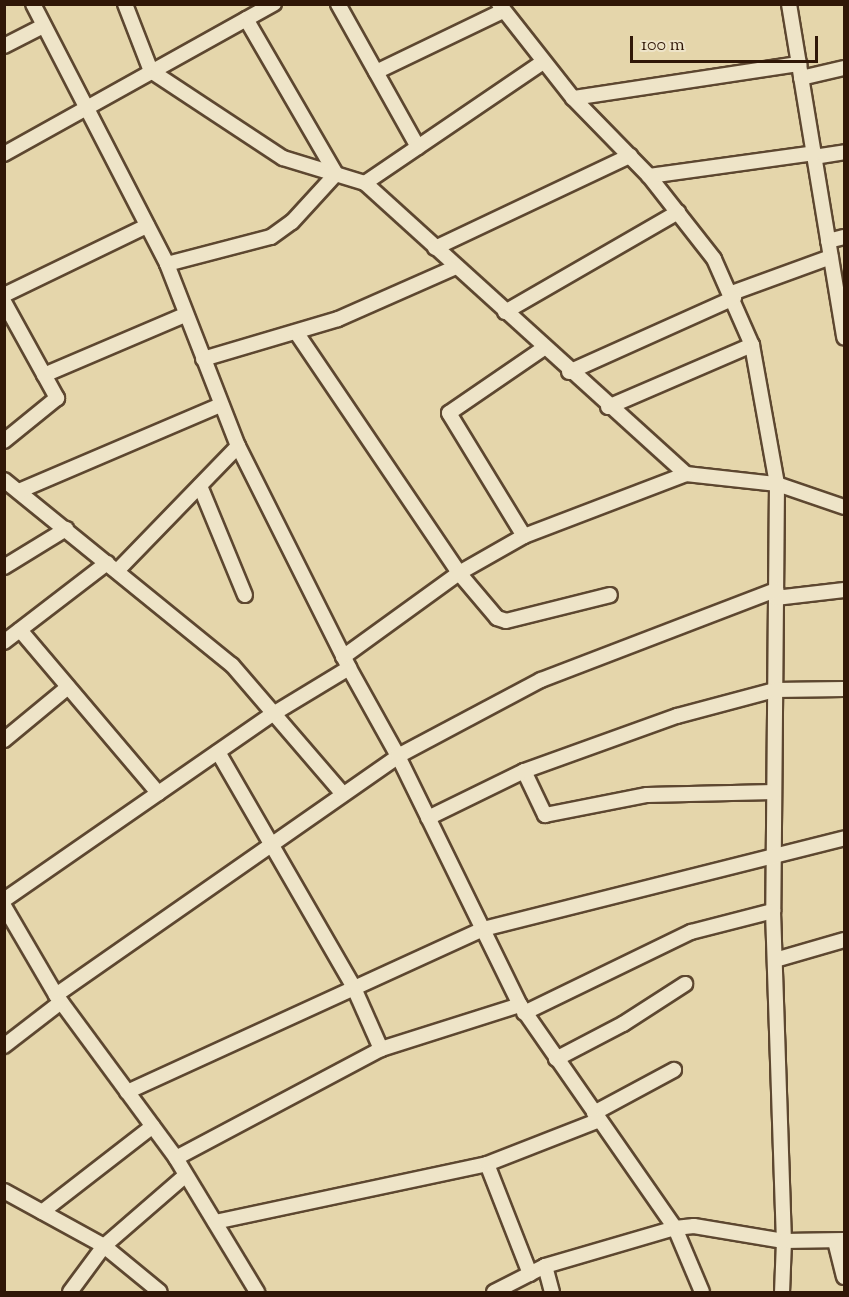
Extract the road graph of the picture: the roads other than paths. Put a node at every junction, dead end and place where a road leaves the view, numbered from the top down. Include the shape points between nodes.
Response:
1 (33, 4) edge
2 (125, 4) edge
3 (274, 4) edge
4 (338, 4) edge
5 (789, 4) edge
6 (501, 8) edge
7 (246, 19) junction
8 (43, 26) junction
9 (4, 46) edge
10 (543, 62) junction
11 (799, 63) junction
12 (844, 68) edge
13 (151, 71) junction
14 (376, 72) junction
15 (801, 78) junction
16 (573, 98) junction
17 (83, 108) junction
18 (418, 147) junction
19 (844, 152) edge
20 (4, 154) edge
21 (814, 155) junction
22 (630, 156) junction
23 (336, 174) junction
24 (649, 176) junction
25 (365, 183) junction
26 (678, 212) junction
27 (147, 226) junction
28 (844, 237) edge
29 (828, 241) junction
30 (435, 248) junction
31 (831, 257) junction
32 (167, 264) junction
33 (456, 267) junction
34 (4, 295) edge
35 (733, 296) junction
36 (4, 302) edge
37 (505, 312) junction
38 (185, 315) junction
39 (296, 332) junction
40 (844, 338) edge
41 (752, 345) junction
42 (543, 348) junction
43 (203, 359) junction
44 (569, 372) junction
45 (44, 375) junction
46 (221, 405) junction
47 (608, 407) junction
48 (4, 441) edge
49 (238, 446) junction
50 (686, 474) junction
51 (4, 480) edge
52 (777, 484) junction
53 (200, 486) junction
54 (19, 491) junction
55 (844, 507) edge
56 (66, 530) junction
57 (524, 536) junction
58 (4, 567) edge
59 (112, 567) junction
60 (459, 573) junction
61 (844, 590) edge
62 (776, 594) junction
63 (245, 595) dead end
64 (610, 595) dead end
65 (20, 630) junction
66 (4, 642) edge
67 (346, 662) junction
68 (68, 687) junction
69 (844, 689) edge
70 (775, 690) junction
71 (273, 714) junction
72 (4, 740) edge
73 (218, 752) junction
74 (398, 756) junction
75 (524, 771) junction
76 (774, 792) junction
77 (158, 793) junction
78 (343, 794) junction
79 (428, 818) junction
80 (844, 838) edge
81 (271, 844) junction
82 (773, 854) junction
83 (4, 900) edge
84 (4, 906) edge
85 (773, 911) junction
86 (483, 929) junction
87 (844, 940) edge
88 (775, 960) junction
89 (685, 984) dead end
90 (354, 988) junction
91 (58, 998) junction
92 (522, 1009) junction
93 (4, 1046) edge
94 (381, 1049) junction
95 (556, 1059) junction
96 (674, 1070) dead end
97 (128, 1092) junction
98 (597, 1117) junction
99 (153, 1126) junction
100 (176, 1158) junction
101 (487, 1164) junction
102 (186, 1174) junction
103 (5, 1192) edge
104 (42, 1212) junction
105 (215, 1222) junction
106 (675, 1228) junction
107 (784, 1241) junction
108 (840, 1241) edge
109 (104, 1246) junction
110 (545, 1266) junction
111 (530, 1274) junction
112 (844, 1277) edge
113 (70, 1293) edge
114 (160, 1293) edge
115 (257, 1293) edge
116 (494, 1293) edge
117 (552, 1293) edge
118 (702, 1293) edge
119 (782, 1293) edge

1 - 8 street
2 - 13 street
3 - 7 street
4 - 14 street
5 - 11 street
6 - 10 street
6 - 14 street
7 - 13 street
7 - 23 street
8 - 9 street
8 - 17 street
10 - 16 street
10 - 18 street
11 - 15 street
11 - 16 street
12 - 15 street
13 - 17 street
13 - 23 street via 283,158
14 - 18 street
15 - 21 street
16 - 22 street
17 - 20 street
17 - 27 street
18 - 25 street
19 - 21 street
21 - 24 street
21 - 29 street
22 - 24 street
22 - 30 street
23 - 25 street
23 - 32 street via 292,222 271,237
24 - 26 street
25 - 30 street
26 - 35 street via 714,259
26 - 37 street
27 - 32 street
27 - 34 street
28 - 29 street
29 - 31 street
30 - 33 street
31 - 35 street
31 - 40 street
32 - 38 street
33 - 37 street
33 - 39 street via 338,319
35 - 41 street
35 - 44 street
36 - 45 street
37 - 42 street
38 - 43 street
38 - 45 street
39 - 43 street
39 - 60 street
41 - 47 street
41 - 52 street
42 - 44 street
42 - 57 street via 450,413
43 - 46 street
44 - 47 street
45 - 48 street via 57,398
46 - 49 street
46 - 54 street
47 - 50 street
49 - 53 street
49 - 67 street
50 - 52 street
50 - 57 street
51 - 54 street
52 - 55 street
52 - 62 street
53 - 59 street
53 - 63 street
54 - 56 street
56 - 58 street
56 - 59 street
57 - 60 street
59 - 65 street
59 - 71 street via 232,665
60 - 64 street via 497,618 506,621
60 - 67 street
61 - 62 street
62 - 70 street
62 - 74 street via 541,680
65 - 66 street
65 - 68 street
67 - 71 street
67 - 74 street
68 - 72 street
68 - 77 street
69 - 70 street
70 - 75 street via 677,716
70 - 76 street
71 - 73 street
71 - 78 street
73 - 77 street
73 - 81 street
74 - 78 street
74 - 79 street
75 - 76 street via 545,814 647,795
75 - 79 street
76 - 82 street
77 - 83 street
78 - 81 street
79 - 86 street
80 - 82 street
81 - 90 street
81 - 91 street
82 - 85 street
82 - 86 street
84 - 91 street
85 - 88 street
85 - 92 street via 691,932
86 - 90 street
86 - 92 street
87 - 88 street
88 - 107 street
89 - 95 street via 623,1024
90 - 94 street
90 - 97 street
91 - 93 street
91 - 97 street
92 - 94 street
92 - 95 street
94 - 100 street
95 - 98 street
96 - 98 street
97 - 99 street
98 - 101 street
98 - 106 street
99 - 100 street
99 - 104 street
100 - 102 street
101 - 105 street
101 - 111 street
102 - 105 street
102 - 109 street
103 - 104 street
104 - 109 street
105 - 115 street
106 - 107 street via 694,1226
106 - 110 street
106 - 118 street
107 - 108 street
107 - 119 street
108 - 112 street
109 - 113 street
109 - 114 street
110 - 111 street
110 - 117 street
111 - 116 street

